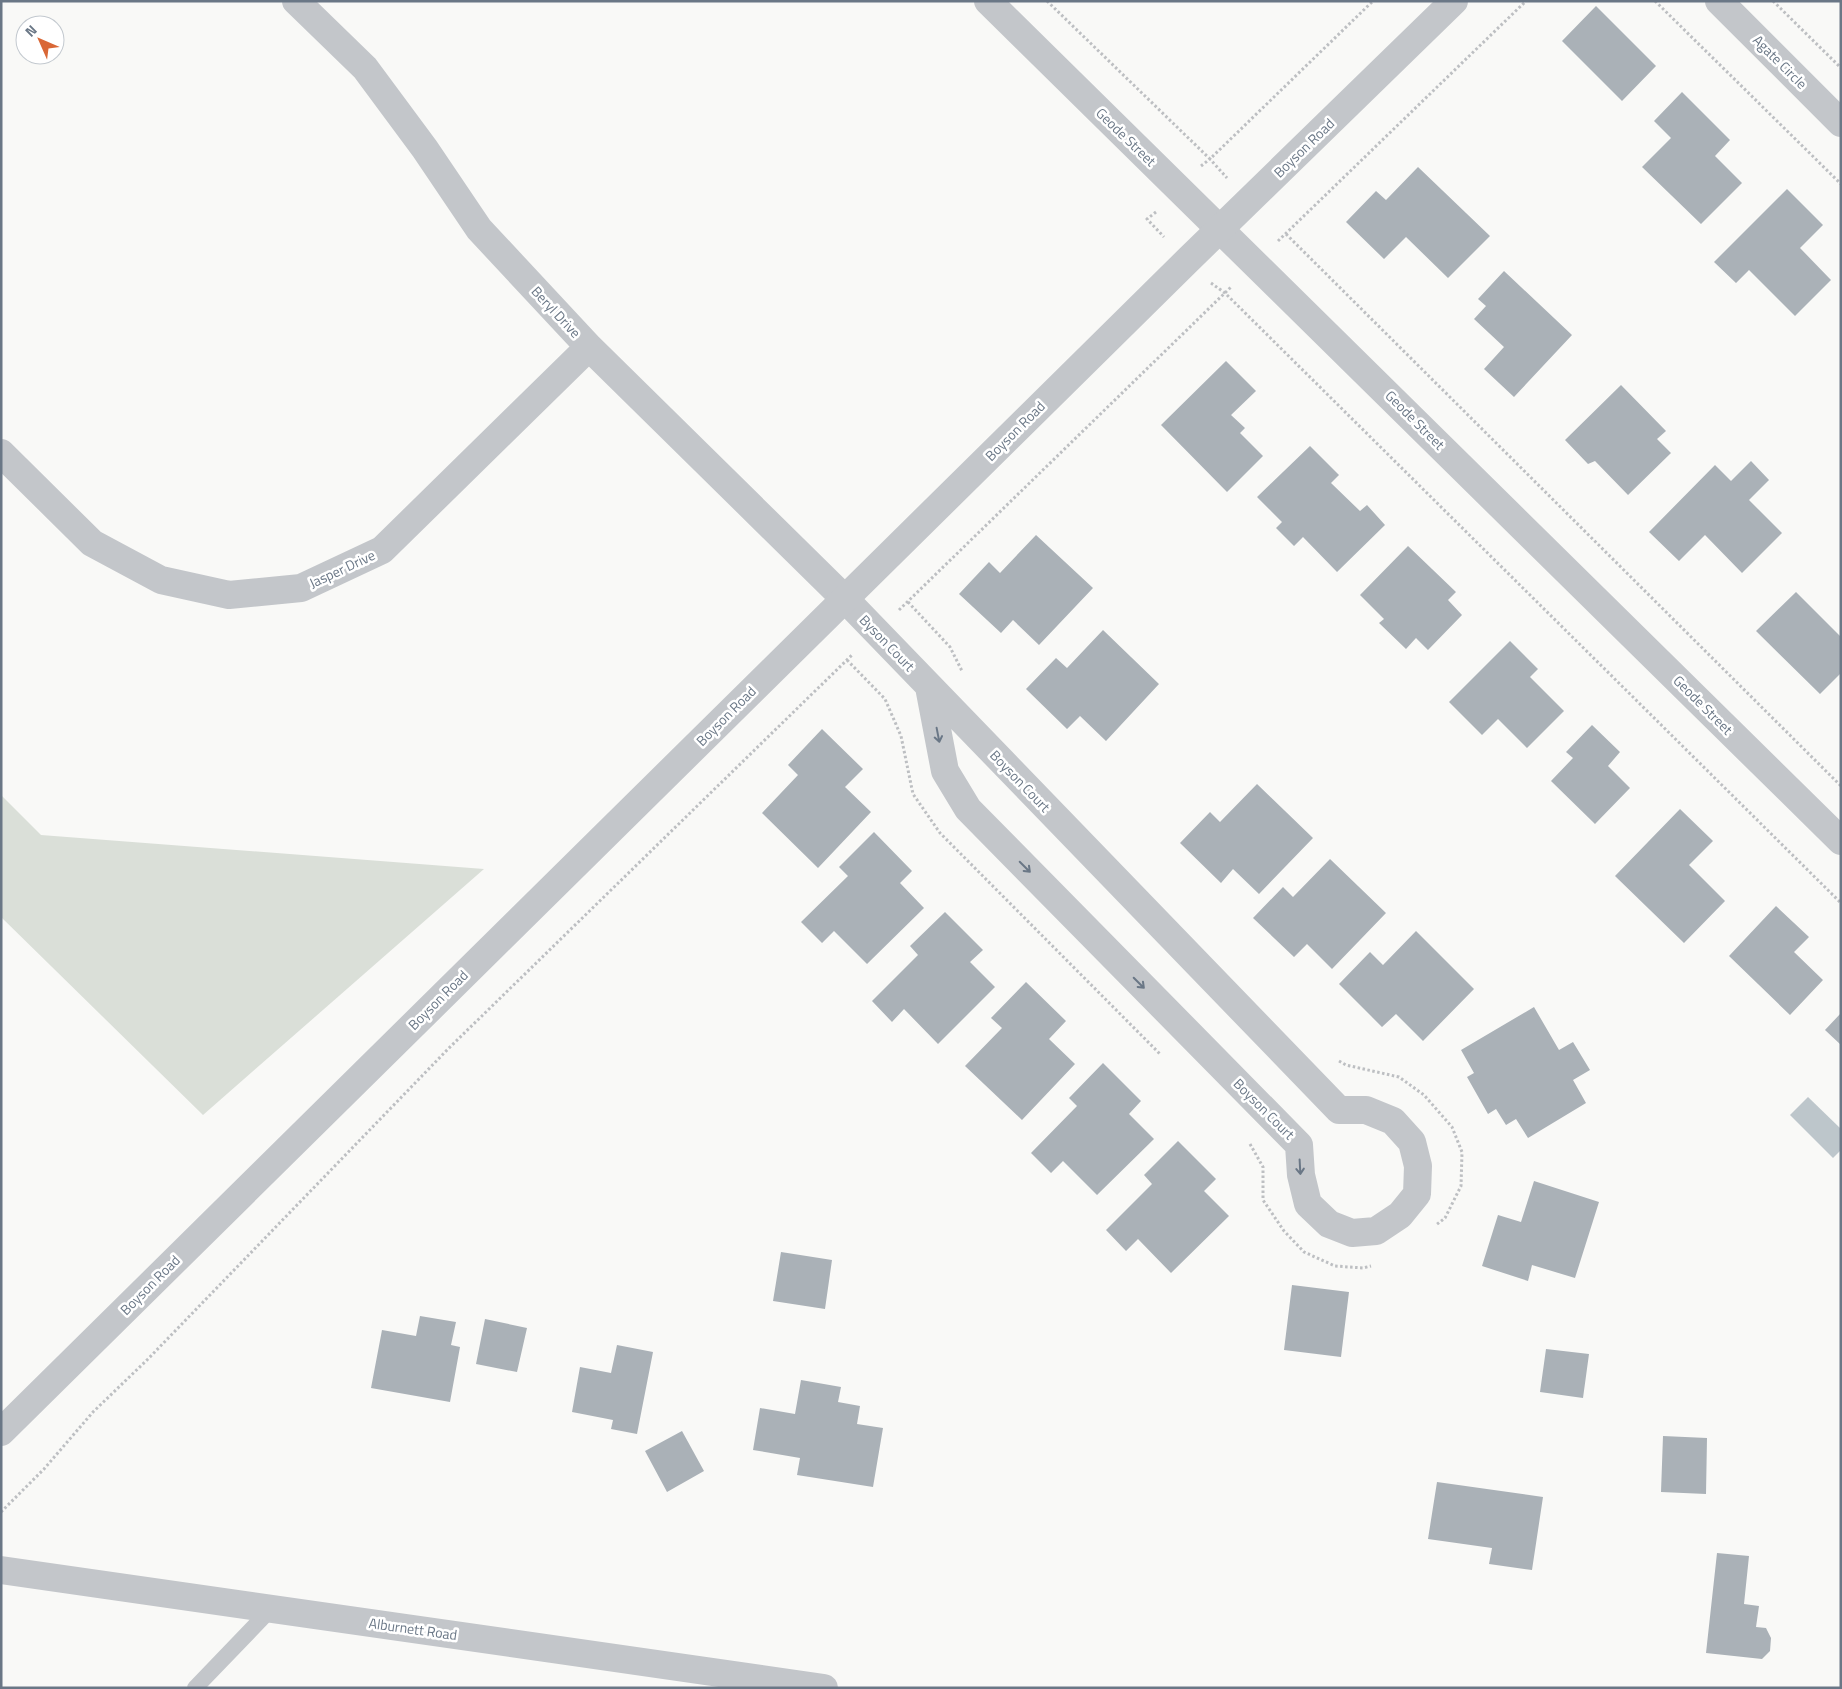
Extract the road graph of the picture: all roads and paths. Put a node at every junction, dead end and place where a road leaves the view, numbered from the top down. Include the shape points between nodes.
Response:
1 (296, 1) edge
2 (988, 1) edge
3 (1047, 1) edge
4 (1373, 1) edge
5 (1454, 1) edge
6 (1526, 1) edge
7 (1656, 1) edge
8 (1719, 1) edge
9 (1773, 1) edge
10 (1841, 68) edge
11 (1841, 123) edge
12 (1210, 159) junction
13 (1199, 169) dead end
14 (1229, 180) dead end
15 (1841, 184) edge
16 (1158, 209) dead end
17 (1220, 229) junction
18 (1286, 234) junction
19 (1166, 240) dead end
20 (1272, 247) dead end
21 (1208, 281) dead end
22 (1236, 283) dead end
23 (1224, 293) junction
24 (588, 347) junction
25 (1, 453) edge
26 (844, 599) junction
27 (897, 612) dead end
28 (858, 650) dead end
29 (929, 687) junction
30 (1841, 786) edge
31 (1841, 840) edge
32 (1841, 903) edge
33 (1, 1432) edge
34 (1, 1512) edge
35 (1, 1570) edge
36 (271, 1609) junction
37 (194, 1688) edge
38 (824, 1688) edge

1 - 24 street, Beryl Drive via 365,68 479,229
2 - 17 street, Geode Street
3 - 12 path
4 - 12 path
5 - 17 street, Boyson Road
6 - 18 path
7 - 15 path
8 - 11 street, Agate Circle
9 - 10 path
12 - 13 path
12 - 14 path
16 - 19 path via 1147,219
17 - 26 street, Boyson Road
17 - 31 street, Geode Street
18 - 20 path
18 - 30 path
21 - 23 path
22 - 23 path
23 - 27 path
23 - 32 path
24 - 25 street, Jasper Drive via 382,550 301,588 229,595 161,580 92,543
24 - 26 street, Beryl Drive
26 - 29 street, Byson Court
26 - 33 street, Boyson Road
28 - 34 path via 448,1049 148,1359 92,1412 44,1469
29 -> 29 street, Boyson Court via 945,771 968,809 1299,1145 1300,1175 1308,1204 1329,1224 1352,1233 1376,1231 1400,1215 1418,1194 1418,1166 1412,1142 1393,1121 1366,1110 1339,1110
35 - 36 street, Alburnett Road
36 - 37 lane
36 - 38 street, Alburnett Road

